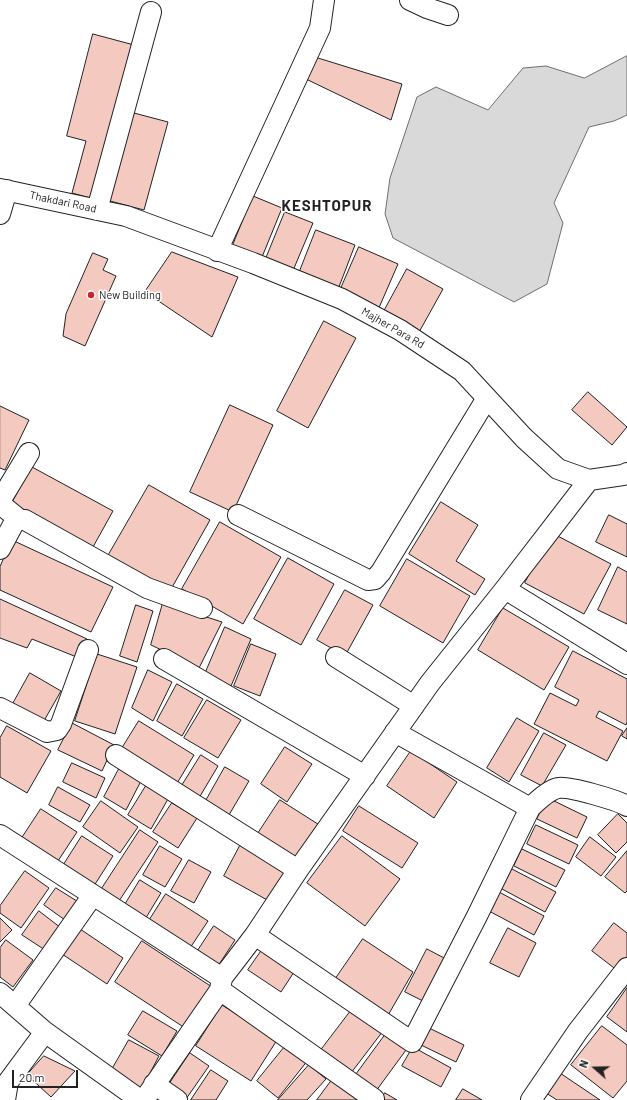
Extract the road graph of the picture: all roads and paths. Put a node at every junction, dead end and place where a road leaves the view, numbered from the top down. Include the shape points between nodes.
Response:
1 (324, 0) edge
2 (410, 0) edge
3 (150, 12) dead end
4 (448, 15) dead end
5 (4, 190) edge
6 (97, 210) junction
7 (0, 214) edge
8 (126, 216) joint
9 (218, 251) junction
10 (487, 398) junction
11 (29, 453) dead end
12 (627, 473) edge
13 (588, 480) junction
14 (1, 501) edge
15 (238, 515) dead end
16 (20, 520) junction
17 (0, 549) edge
18 (505, 589) junction
19 (202, 608) dead end
20 (88, 650) dead end
21 (336, 657) dead end
22 (164, 659) dead end
23 (627, 664) edge
24 (414, 706) junction
25 (0, 708) edge
26 (395, 732) junction
27 (116, 755) dead end
28 (365, 776) junction
29 (627, 806) edge
30 (530, 808) junction
31 (0, 835) edge
32 (298, 870) junction
33 (93, 895) junction
34 (255, 935) junction
35 (627, 968) edge
36 (221, 984) junction
37 (0, 993) edge
38 (15, 1006) junction
39 (45, 1032) junction
40 (149, 1092) edge
41 (5, 1100) edge
42 (140, 1100) edge
43 (177, 1100) edge
44 (374, 1100) edge
45 (531, 1100) edge

1 - 9 street via 320,28
2 - 4 street
3 - 6 street
5 - 6 street, Thakdari Road
5 - 7 street
6 - 8 street, Thakdari Road
8 - 9 street, Majher Para Rd
9 - 10 street, Majher Para Rd via 342,299 400,330 462,370
10 - 13 street, Majher Para Rd via 524,438 558,469
10 - 15 street via 375,579 368,580
11 - 14 street
12 - 13 street, Majher Para Rd
13 - 18 street
14 - 16 street via 4,507
16 - 17 street via 15,521
16 - 19 street via 25,520 147,588
18 - 23 street
18 - 24 street
20 - 25 street via 57,730 47,732
21 - 24 street
22 - 28 street
24 - 26 street
26 - 28 street
26 - 30 street
27 - 32 street
28 - 32 street
29 - 30 street via 599,796 558,788
30 - 34 street via 412,1042
31 - 33 street
32 - 34 street
33 - 36 street
33 - 38 street
34 - 36 street
35 - 45 street via 578,1031
36 - 40 street
36 - 44 street
37 - 38 street
38 - 39 street
39 - 41 street via 8,1082
39 - 42 street
40 - 43 street

